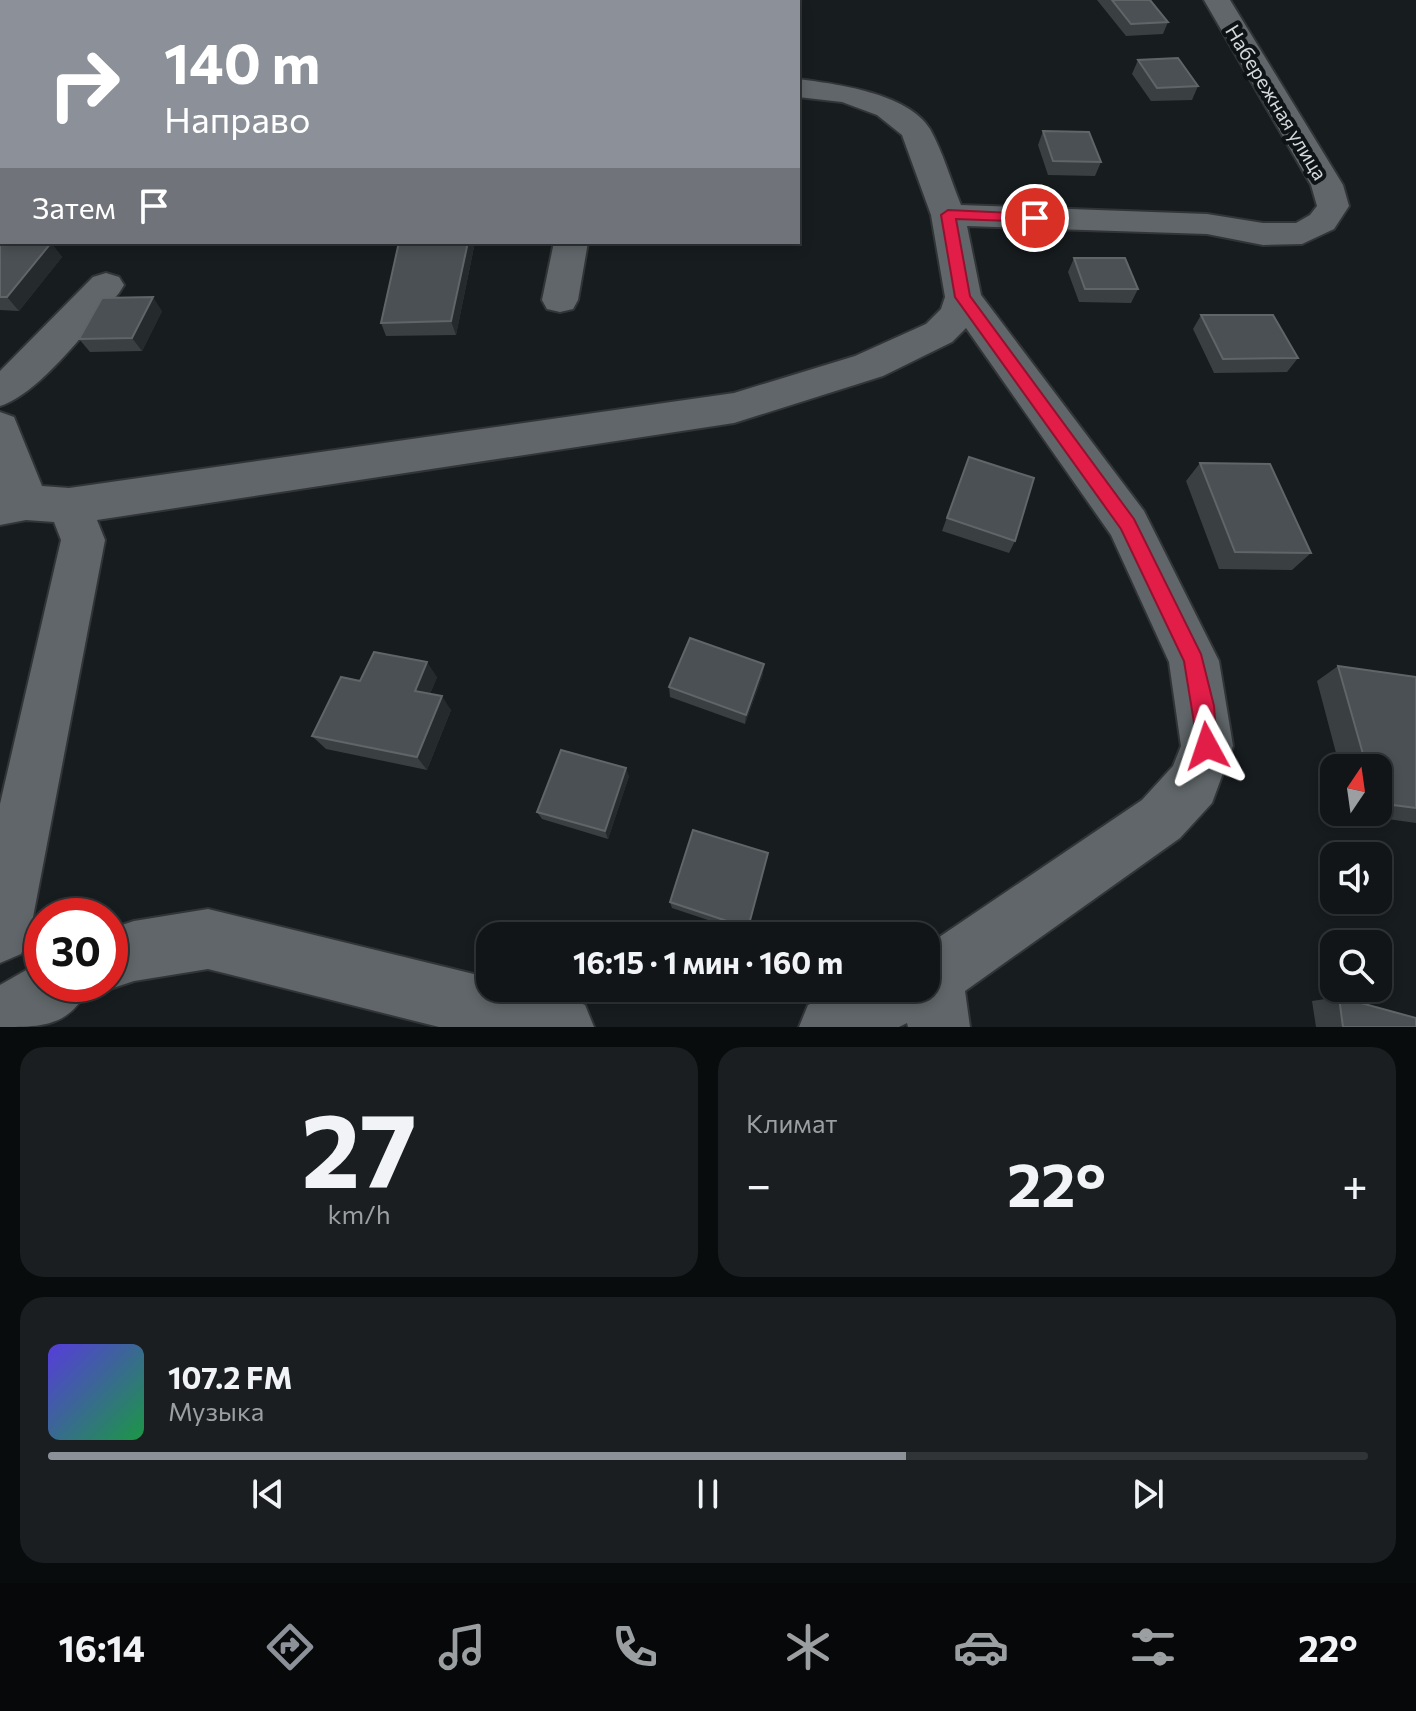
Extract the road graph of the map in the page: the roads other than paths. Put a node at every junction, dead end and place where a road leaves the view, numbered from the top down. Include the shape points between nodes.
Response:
1 (1217, 0) edge
2 (800, 88) edge
3 (948, 215) junction
4 (571, 244) edge
5 (106, 285) dead end
6 (963, 297) junction
7 (560, 300) dead end
8 (0, 391) edge
9 (0, 428) edge
10 (32, 505) edge
11 (0, 933) edge
12 (128, 953) edge
13 (940, 985) edge
14 (30, 1002) edge
15 (904, 1002) edge
16 (0, 1021) edge
17 (563, 1027) edge
18 (830, 1027) edge

1 - 3 street, Набережная улица via 1327,185 1333,206 1322,222 1302,233 1263,234 1207,224
2 - 3 street via 847,94 887,109 916,131
3 - 6 street
4 - 7 street
5 - 8 street via 19,378
6 - 10 street via 957,315 939,333 869,366 734,408
6 - 13 street via 1128,524 1194,661 1207,746 1193,784 1161,819
9 - 10 street
10 - 11 street via 83,540
12 - 17 street via 208,939
14 - 16 street
15 - 18 street

